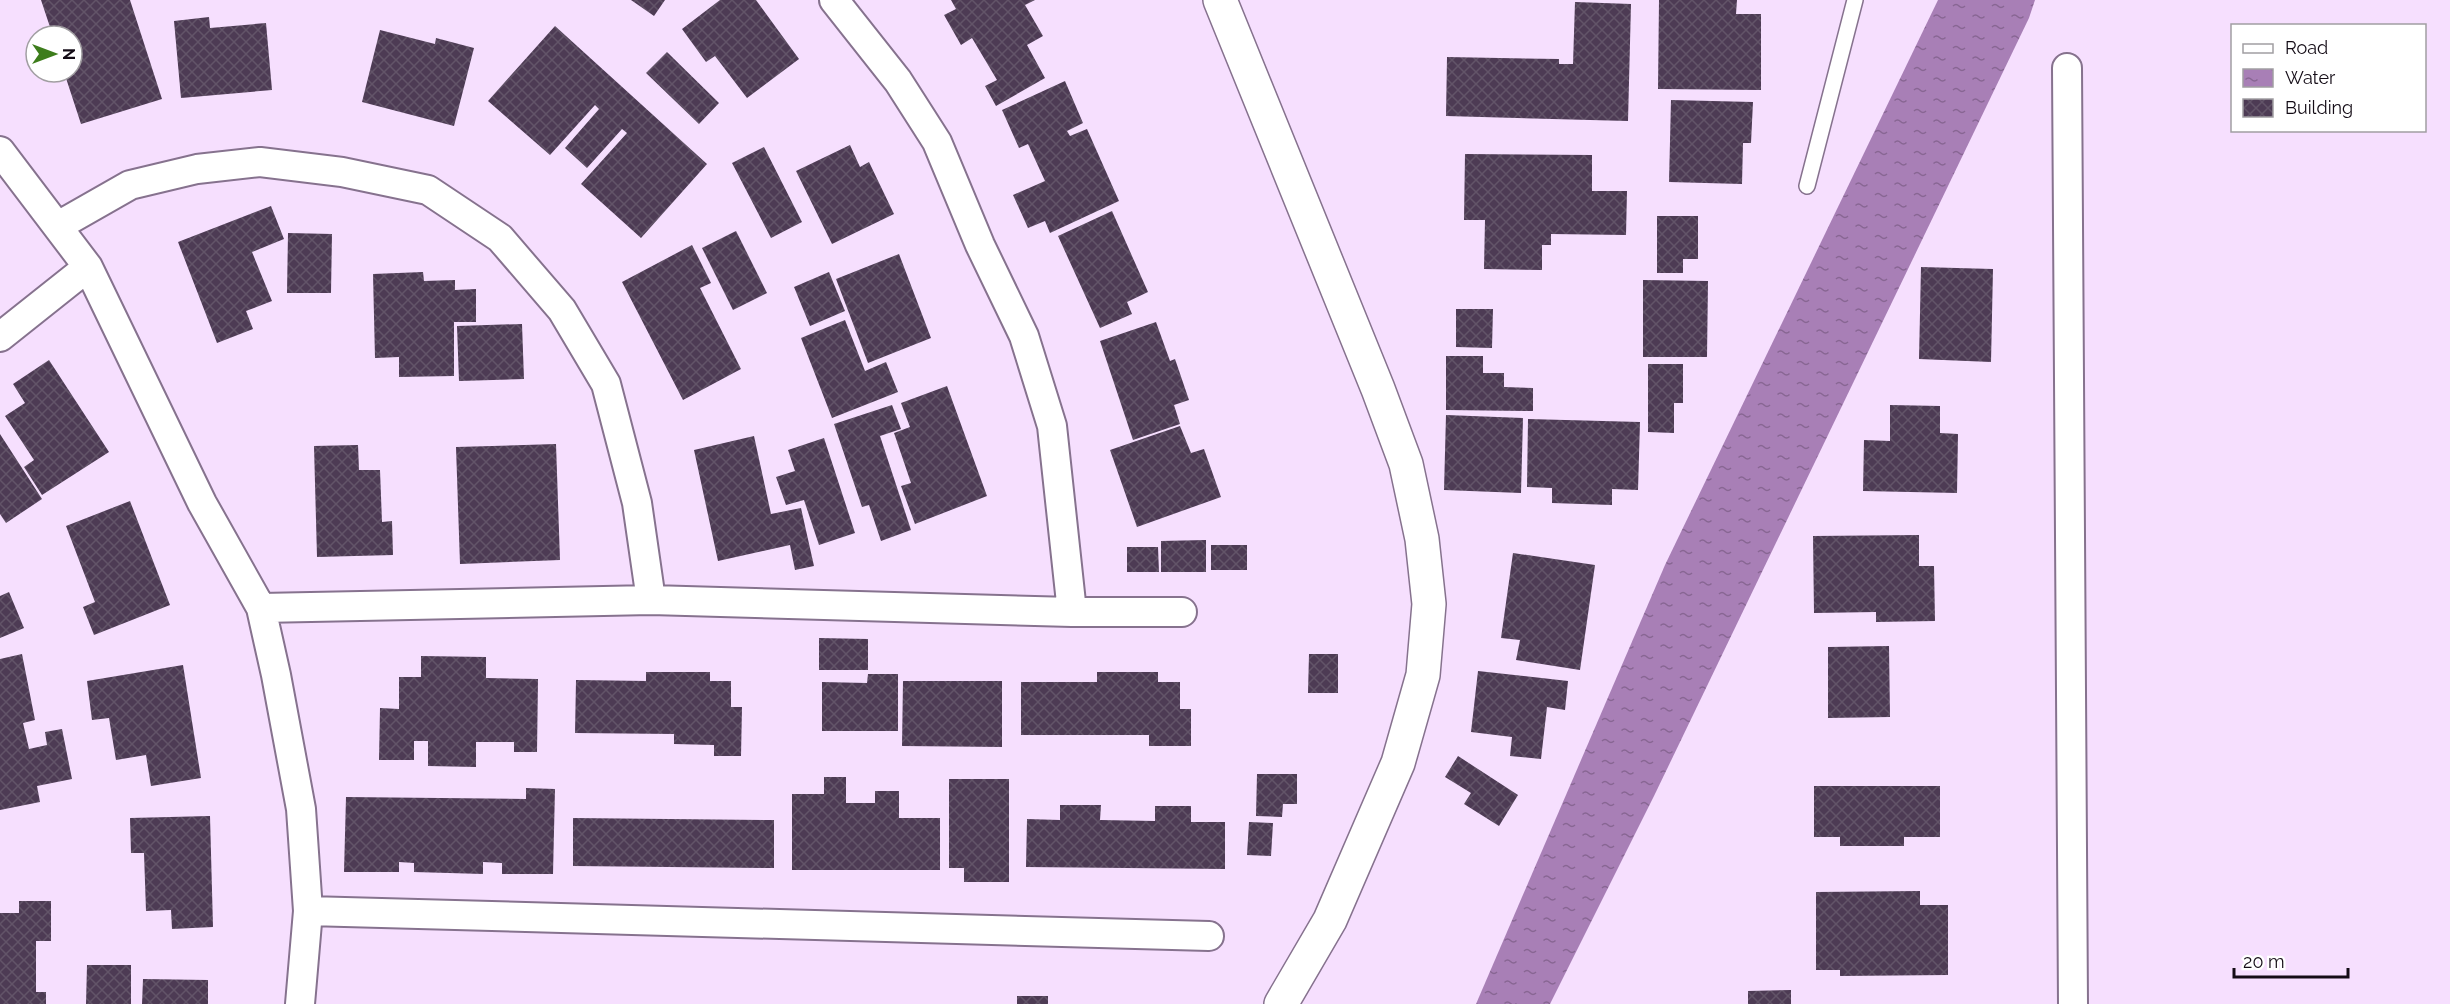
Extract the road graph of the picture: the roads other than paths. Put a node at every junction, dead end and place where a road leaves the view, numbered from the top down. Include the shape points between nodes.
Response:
1 (834, 0) edge
2 (1220, 0) edge
3 (1855, 0) edge
4 (2067, 68) dead end
5 (0, 151) edge
6 (1807, 186) dead end
7 (58, 226) junction
8 (88, 267) junction
9 (0, 337) edge
10 (651, 600) junction
11 (261, 608) junction
12 (1072, 612) junction
13 (1182, 612) dead end
14 (308, 911) junction
15 (1209, 936) dead end
16 (300, 1004) edge
17 (1281, 1004) edge
18 (2073, 1004) edge

1 - 12 street via 898,81 937,142 1024,336 1052,426
2 - 17 street via 1406,464 1422,539 1429,604 1423,675 1398,764 1330,920
3 - 6 lane
4 - 18 street
5 - 7 street
7 - 8 street
7 - 10 street via 130,185 197,169 260,162 342,172 428,190 500,238 562,310 606,384 637,503
8 - 9 street
8 - 11 street via 202,503
10 - 11 street
10 - 12 street
11 - 14 street via 301,809
12 - 13 street
14 - 15 street
14 - 16 street

